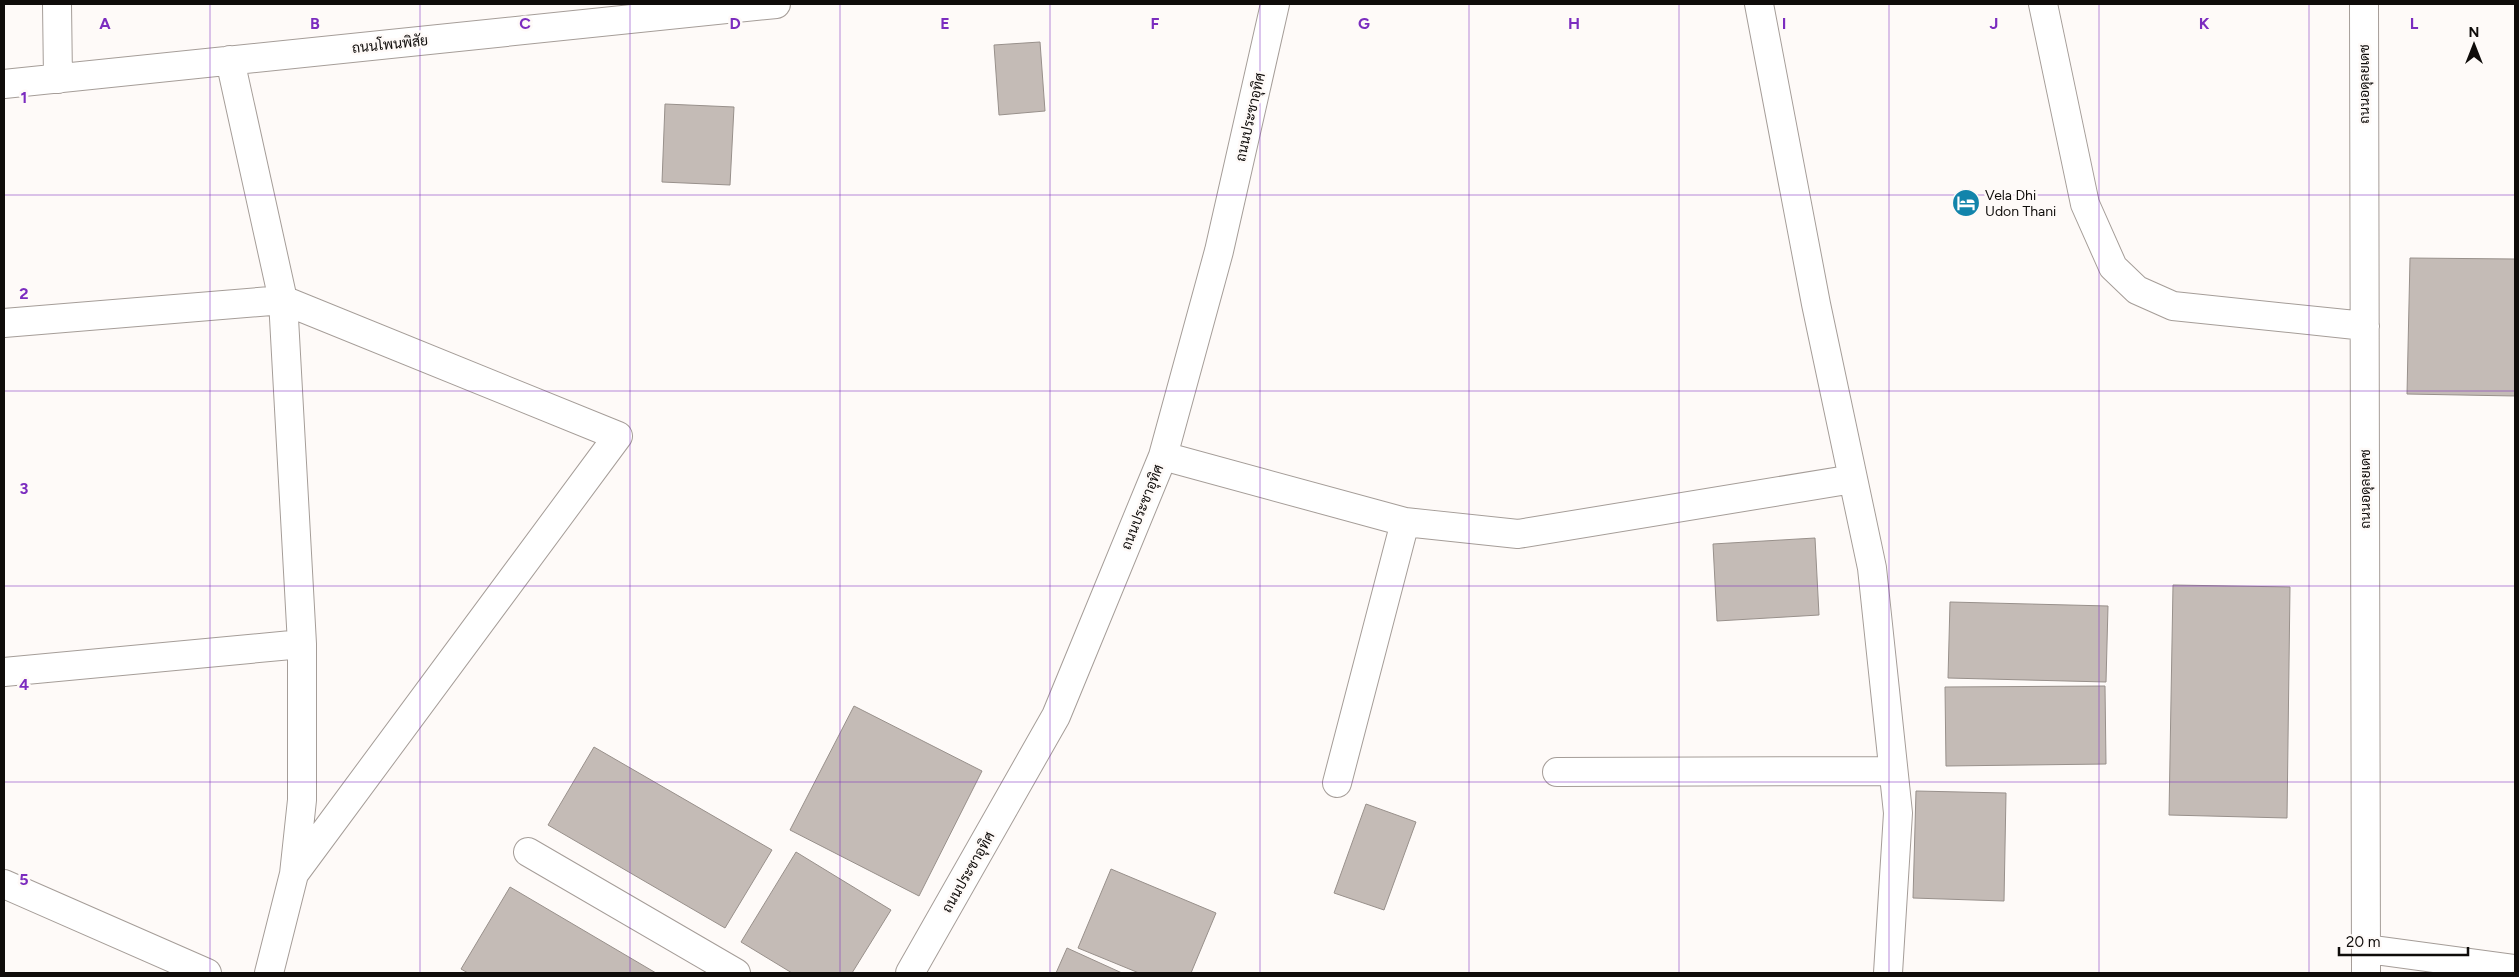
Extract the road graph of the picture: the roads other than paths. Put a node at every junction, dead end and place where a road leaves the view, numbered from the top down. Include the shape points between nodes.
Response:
1 (57, 4) edge
2 (776, 4) edge
3 (1275, 4) edge
4 (1759, 4) edge
5 (2043, 4) edge
6 (2364, 4) edge
7 (628, 11) edge
8 (230, 60) junction
9 (58, 79) junction
10 (4, 84) edge
11 (283, 300) junction
12 (4, 323) edge
13 (2365, 326) junction
14 (1163, 456) junction
15 (1853, 479) junction
16 (1405, 522) junction
17 (302, 644) junction
18 (4, 672) edge
19 (1893, 771) junction
20 (1557, 772) dead end
21 (1337, 783) dead end
22 (528, 852) dead end
23 (294, 874) junction
24 (4, 884) edge
25 (2366, 961) edge
26 (2515, 969) edge
27 (207, 973) edge
28 (269, 973) edge
29 (736, 973) edge
30 (910, 973) edge
31 (1888, 973) edge

1 - 9 street
2 - 7 street, ถนนโพนพิสัย
3 - 14 street, ถนนประชาอุทิศ via 1219,251
4 - 15 street
5 - 13 street via 2085,204 2112,267 2137,290 2172,306
6 - 13 street, ถนนอดุลยเดช
7 - 8 street, ถนนโพนพิสัย
8 - 9 street, ถนนโพนพิสัย
8 - 11 street
9 - 10 street, ถนนโพนพิสัย
11 - 12 street
11 - 17 street
11 - 23 street via 618,436
13 - 25 street, ถนนอดุลยเดช
14 - 16 street
14 - 30 street, ถนนประชาอุทิศ via 1056,716
15 - 16 street via 1518,534
15 - 19 street via 1872,568
16 - 21 street
17 - 18 street
17 - 23 street via 302,800
19 - 20 street
19 - 31 street via 1898,813
22 - 29 street
23 - 28 street
24 - 27 street
25 - 26 street

